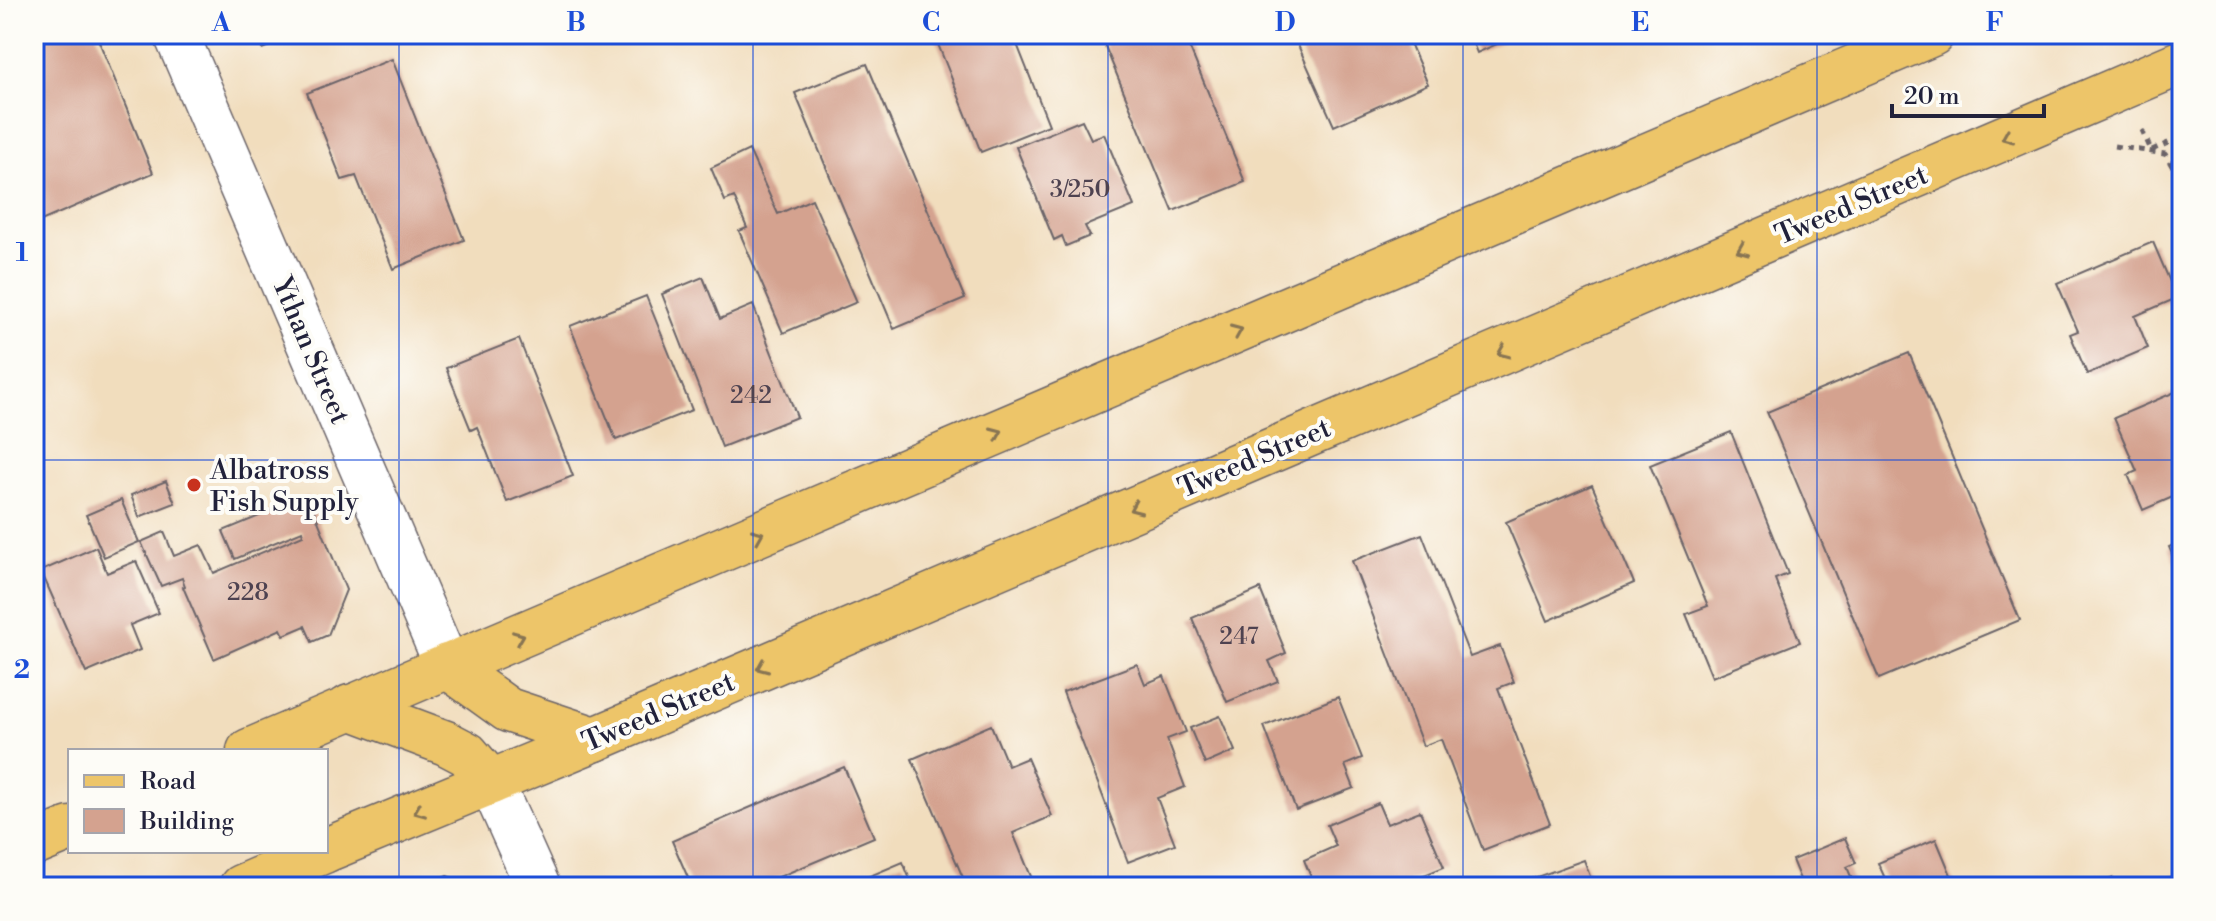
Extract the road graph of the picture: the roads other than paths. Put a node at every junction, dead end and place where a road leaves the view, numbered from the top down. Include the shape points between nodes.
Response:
1 (176, 34) edge
2 (1932, 34) edge
3 (2182, 62) edge
4 (447, 666) junction
5 (350, 707) junction
6 (595, 739) junction
7 (254, 749) edge
8 (491, 782) junction
9 (68, 830) edge
10 (34, 844) edge
11 (328, 850) edge
12 (320, 853) edge
13 (241, 887) edge
14 (538, 887) edge

1 - 4 street, Ythan Street
4 -> 2 main road
3 -> 6 main road, Tweed Street
4 - 5 main road
4 - 6 main road via 508,710
5 - 7 main road
5 - 8 main road via 467,754
6 - 8 main road, Tweed Street
8 -> 11 main road, Tweed Street
8 - 14 street
9 - 10 main road
12 - 13 main road, Tweed Street

